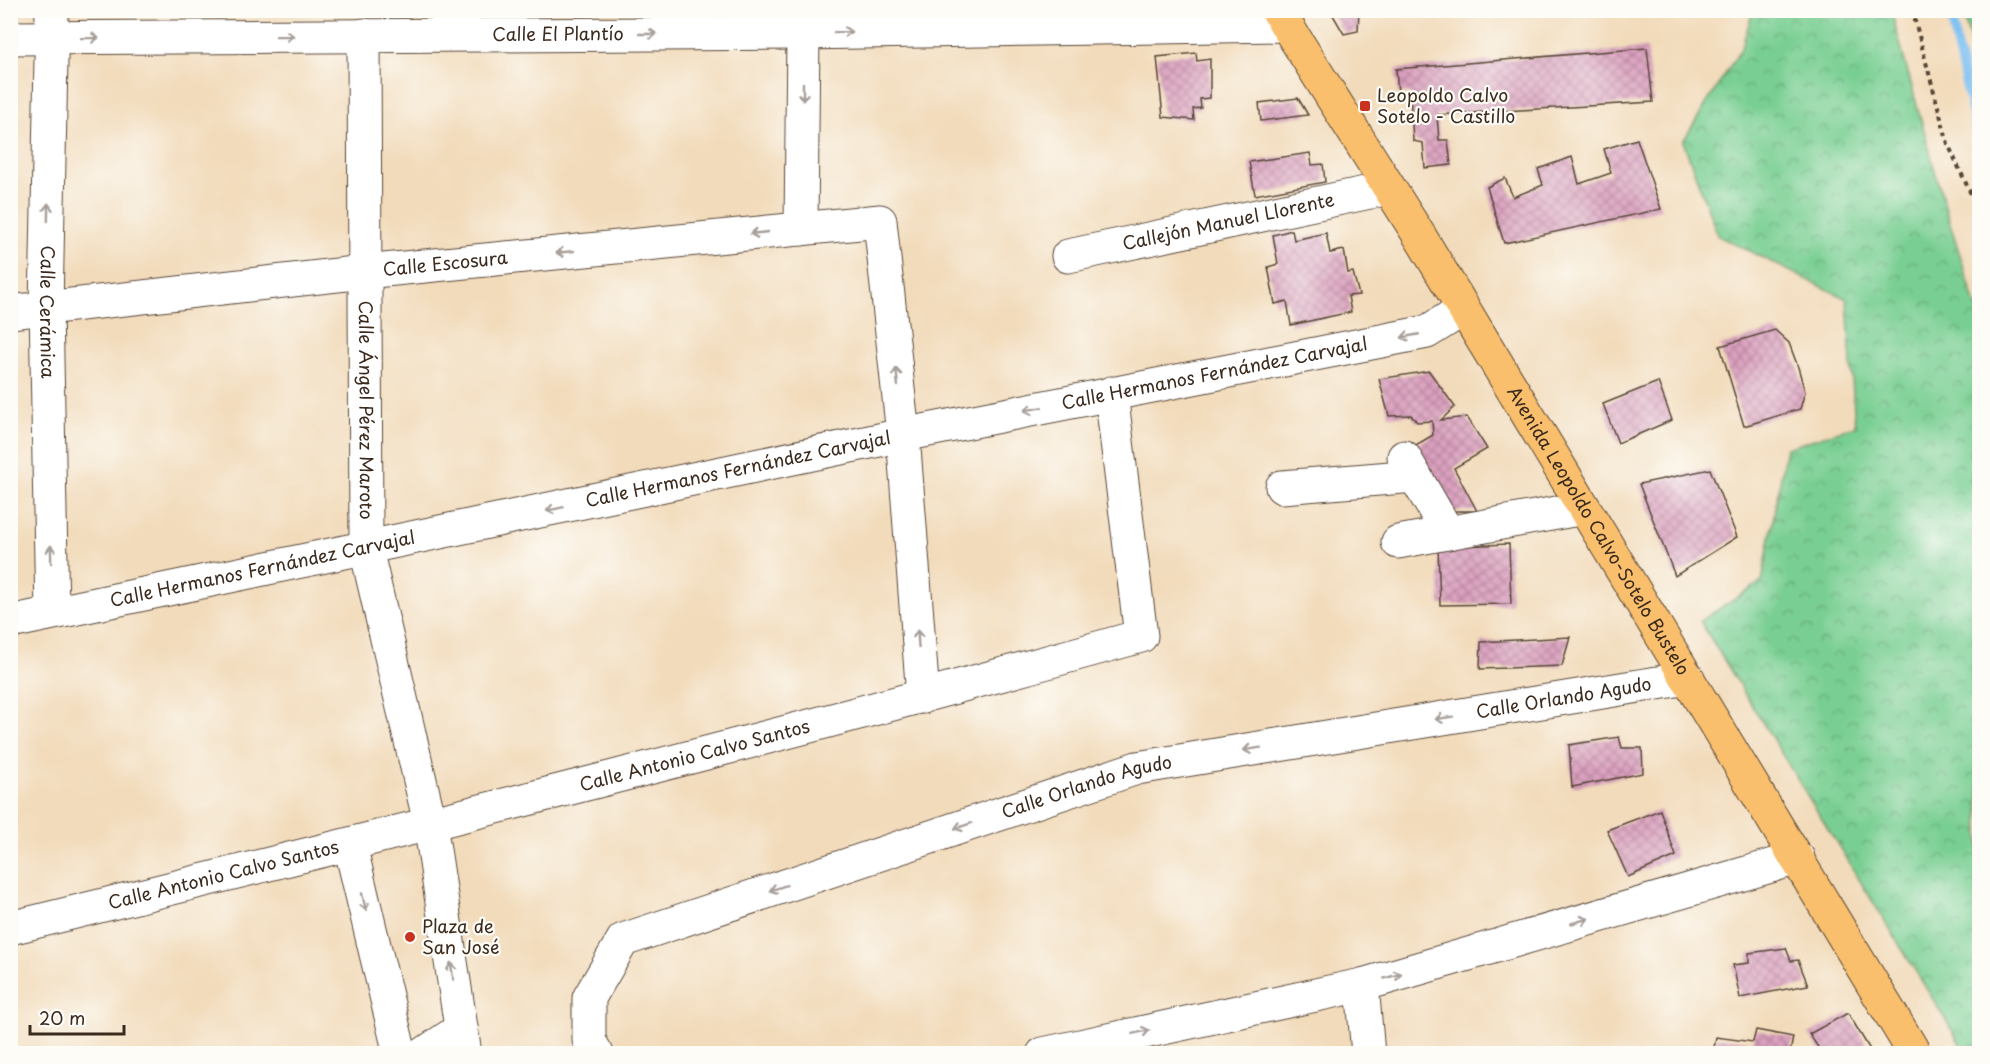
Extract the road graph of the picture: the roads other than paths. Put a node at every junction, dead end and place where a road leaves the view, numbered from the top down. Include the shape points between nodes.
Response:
1 (1281, 18) edge
2 (52, 24) edge
3 (803, 33) junction
4 (364, 35) junction
5 (10, 38) edge
6 (1389, 188) junction
7 (801, 229) junction
8 (1068, 256) dead end
9 (364, 272) junction
10 (45, 308) junction
11 (1462, 310) junction
12 (10, 312) edge
13 (1111, 393) junction
14 (903, 435) junction
15 (1282, 487) dead end
16 (1584, 508) junction
17 (1448, 533) junction
18 (1398, 542) dead end
19 (366, 549) junction
20 (52, 613) junction
21 (10, 622) edge
22 (1688, 678) junction
23 (923, 698) junction
24 (429, 823) junction
25 (350, 845) junction
26 (1798, 858) junction
27 (10, 927) edge
28 (1362, 985) junction
29 (463, 1041) edge
30 (400, 1053) edge
31 (424, 1053) edge
32 (597, 1053) edge
33 (1043, 1053) edge
34 (1368, 1053) edge
35 (1915, 1053) edge

3 -> 1 street, Calle El Plantío
1 - 6 main road, Avenida Leopoldo Calvo-Sotelo Bustelo
2 -> 4 street, Calle El Plantío
2 - 5 street, Calle El Plantío
10 -> 2 street, Calle Cerámica
4 -> 3 street, Calle El Plantío
3 -> 7 street
4 - 9 street, Calle Ángel Pérez Maroto
6 - 8 street, Callejón Manuel Llorente
6 - 11 main road, Avenida Leopoldo Calvo-Sotelo Bustelo
7 -> 9 street, Calle Escosura
14 -> 7 street, Calle Escosura via 880,220
9 - 10 street, Calle Escosura
9 - 19 street, Calle Ángel Pérez Maroto
10 - 12 street, Calle Escosura
20 -> 10 street, Calle Cerámica
11 -> 13 street, Calle Hermanos Fernández Carvajal via 1427,332
11 - 16 main road, Avenida Leopoldo Calvo-Sotelo Bustelo
13 -> 14 street, Calle Hermanos Fernández Carvajal
13 - 23 street, Calle Antonio Calvo Santos via 1141,636
14 -> 19 street, Calle Hermanos Fernández Carvajal
23 -> 14 street
15 - 17 street via 1410,466
16 - 17 street
16 - 22 main road, Avenida Leopoldo Calvo-Sotelo Bustelo
17 - 18 street
19 - 20 street, Calle Hermanos Fernández Carvajal
19 - 24 street, Calle Ángel Pérez Maroto
20 - 21 street, Calle Hermanos Fernández Carvajal
22 - 26 main road, Avenida Leopoldo Calvo-Sotelo Bustelo
22 -> 32 street, Calle Orlando Agudo via 1137,768 623,940 589,998 589,1041
23 - 24 street, Calle Antonio Calvo Santos
24 - 25 street, Calle Antonio Calvo Santos
29 -> 24 street, Calle Ángel Pérez Maroto
25 - 27 street, Calle Antonio Calvo Santos
25 -> 30 street
28 -> 26 street
26 - 35 main road, Avenida Leopoldo Calvo-Sotelo Bustelo
33 -> 28 street
28 - 34 street
29 - 31 street

